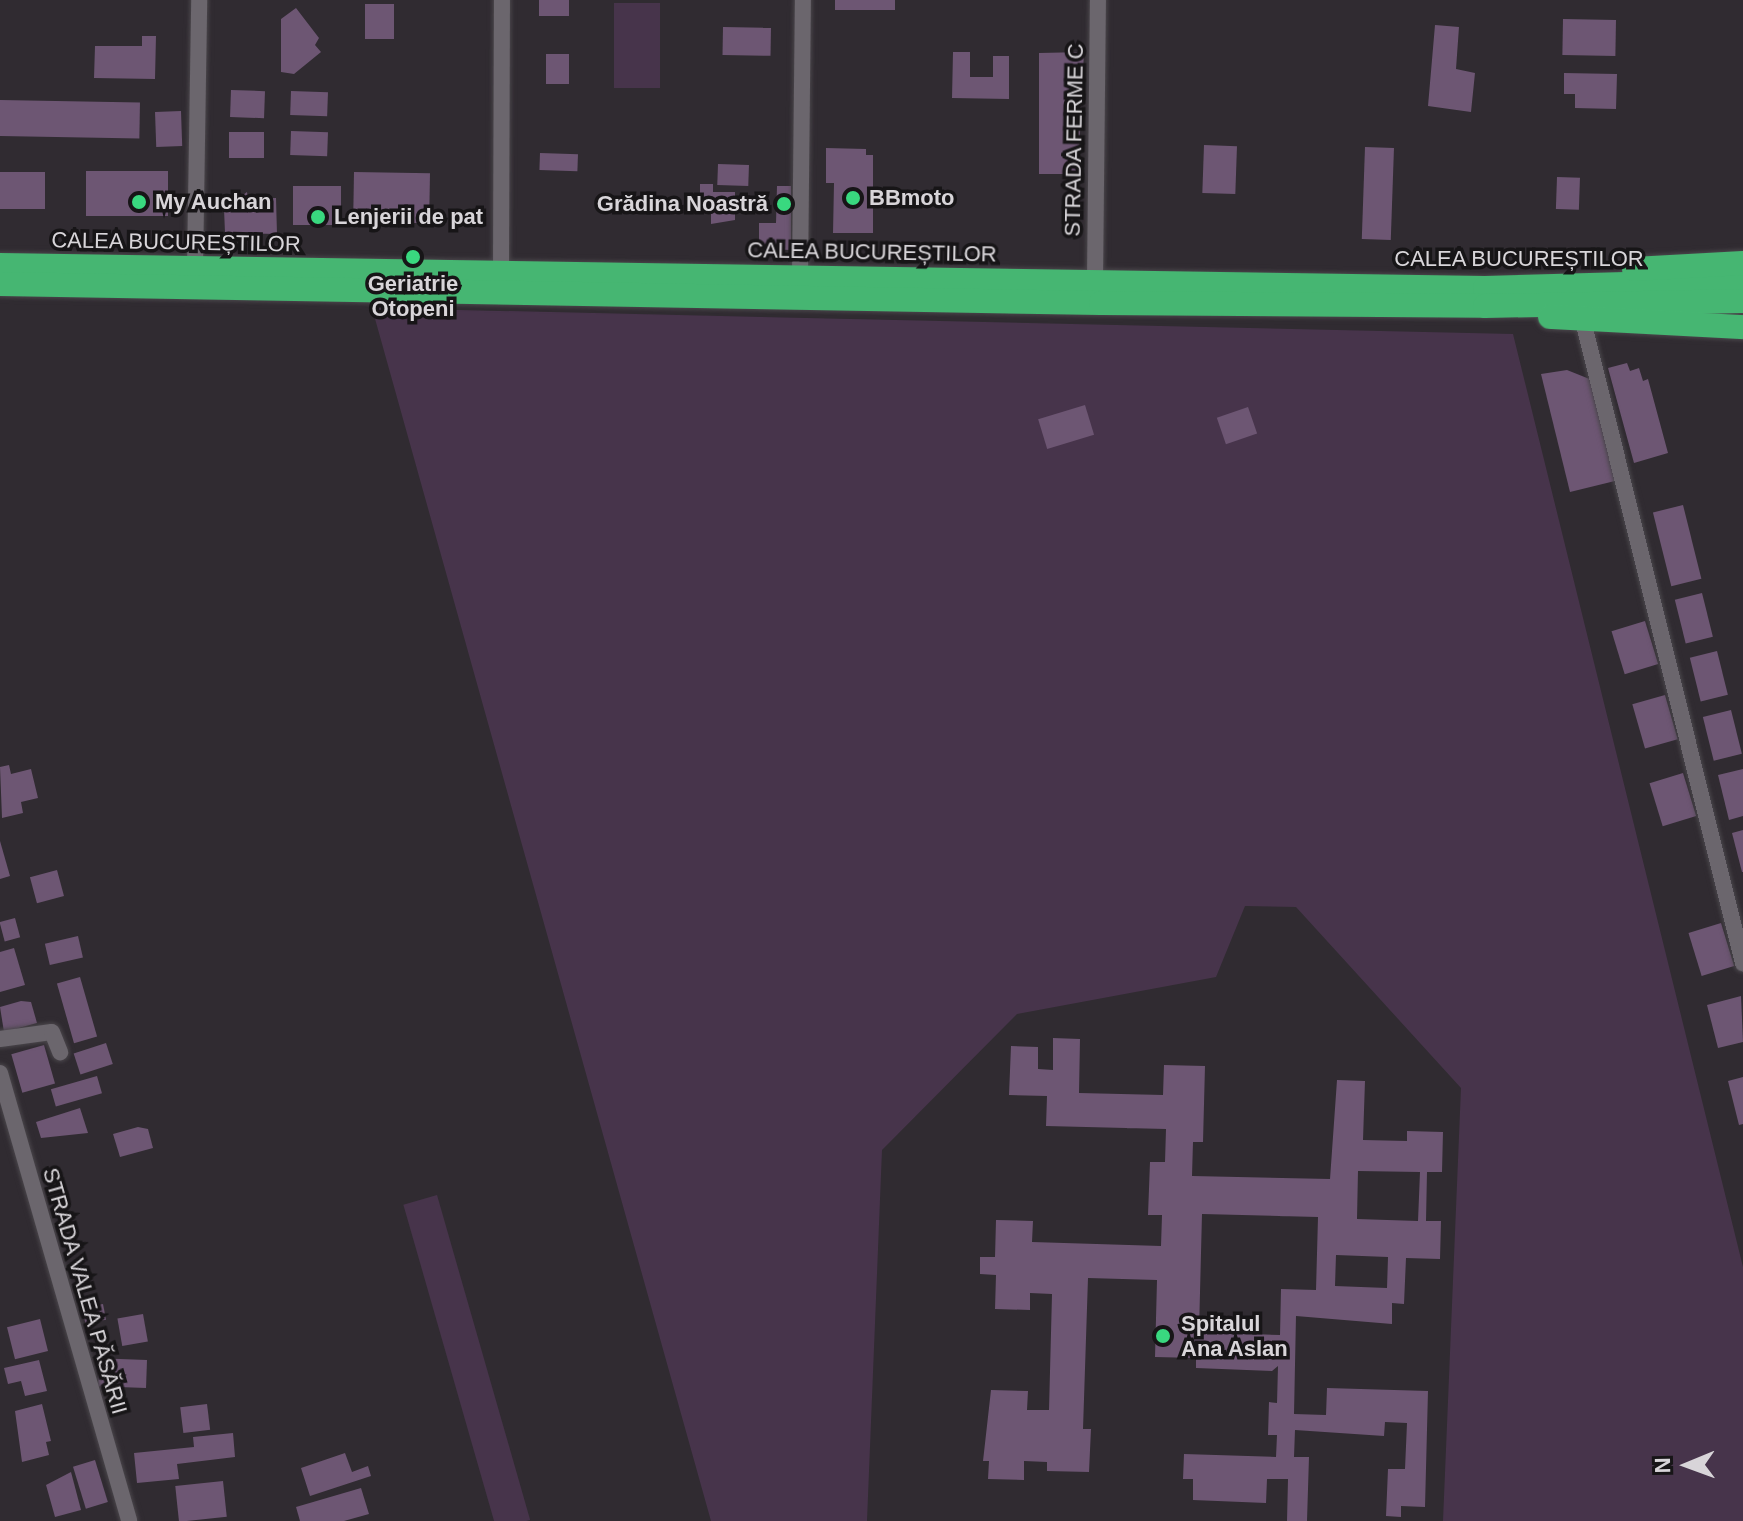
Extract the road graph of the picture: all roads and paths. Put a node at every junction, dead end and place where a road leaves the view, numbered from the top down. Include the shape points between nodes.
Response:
1 (199, 0) edge
2 (502, 0) edge
3 (803, 0) edge
4 (1098, 0) edge
5 (1743, 263) edge
6 (0, 265) edge
7 (195, 268) junction
8 (501, 273) junction
9 (800, 277) junction
10 (1095, 280) junction
11 (1743, 281) edge
12 (0, 284) edge
13 (1485, 297) junction
14 (1743, 301) edge
15 (1583, 321) junction
16 (1743, 327) edge
17 (1743, 963) edge
18 (0, 1039) edge
19 (60, 1052) dead end
20 (0, 1073) edge
21 (129, 1521) edge

1 - 7 street
2 - 8 street
3 - 9 street
4 - 10 street, STRADA FERME C
5 - 13 highway via 1572,275
6 - 7 highway, CALEA BUCUREȘTILOR
7 - 8 highway, CALEA BUCUREȘTILOR
8 - 9 highway, CALEA BUCUREȘTILOR
9 - 10 highway, CALEA BUCUREȘTILOR
10 - 13 highway, CALEA BUCUREȘTILOR
11 - 13 highway, CALEA BUCUREȘTILOR
12 - 13 highway, CALEA BUCUREȘTILOR
13 - 14 highway, CALEA BUCUREȘTILOR
13 - 15 highway
15 - 16 highway
15 - 17 street
18 - 19 street via 52,1032
20 - 21 street, STRADA VALEA PĂSĂRII

